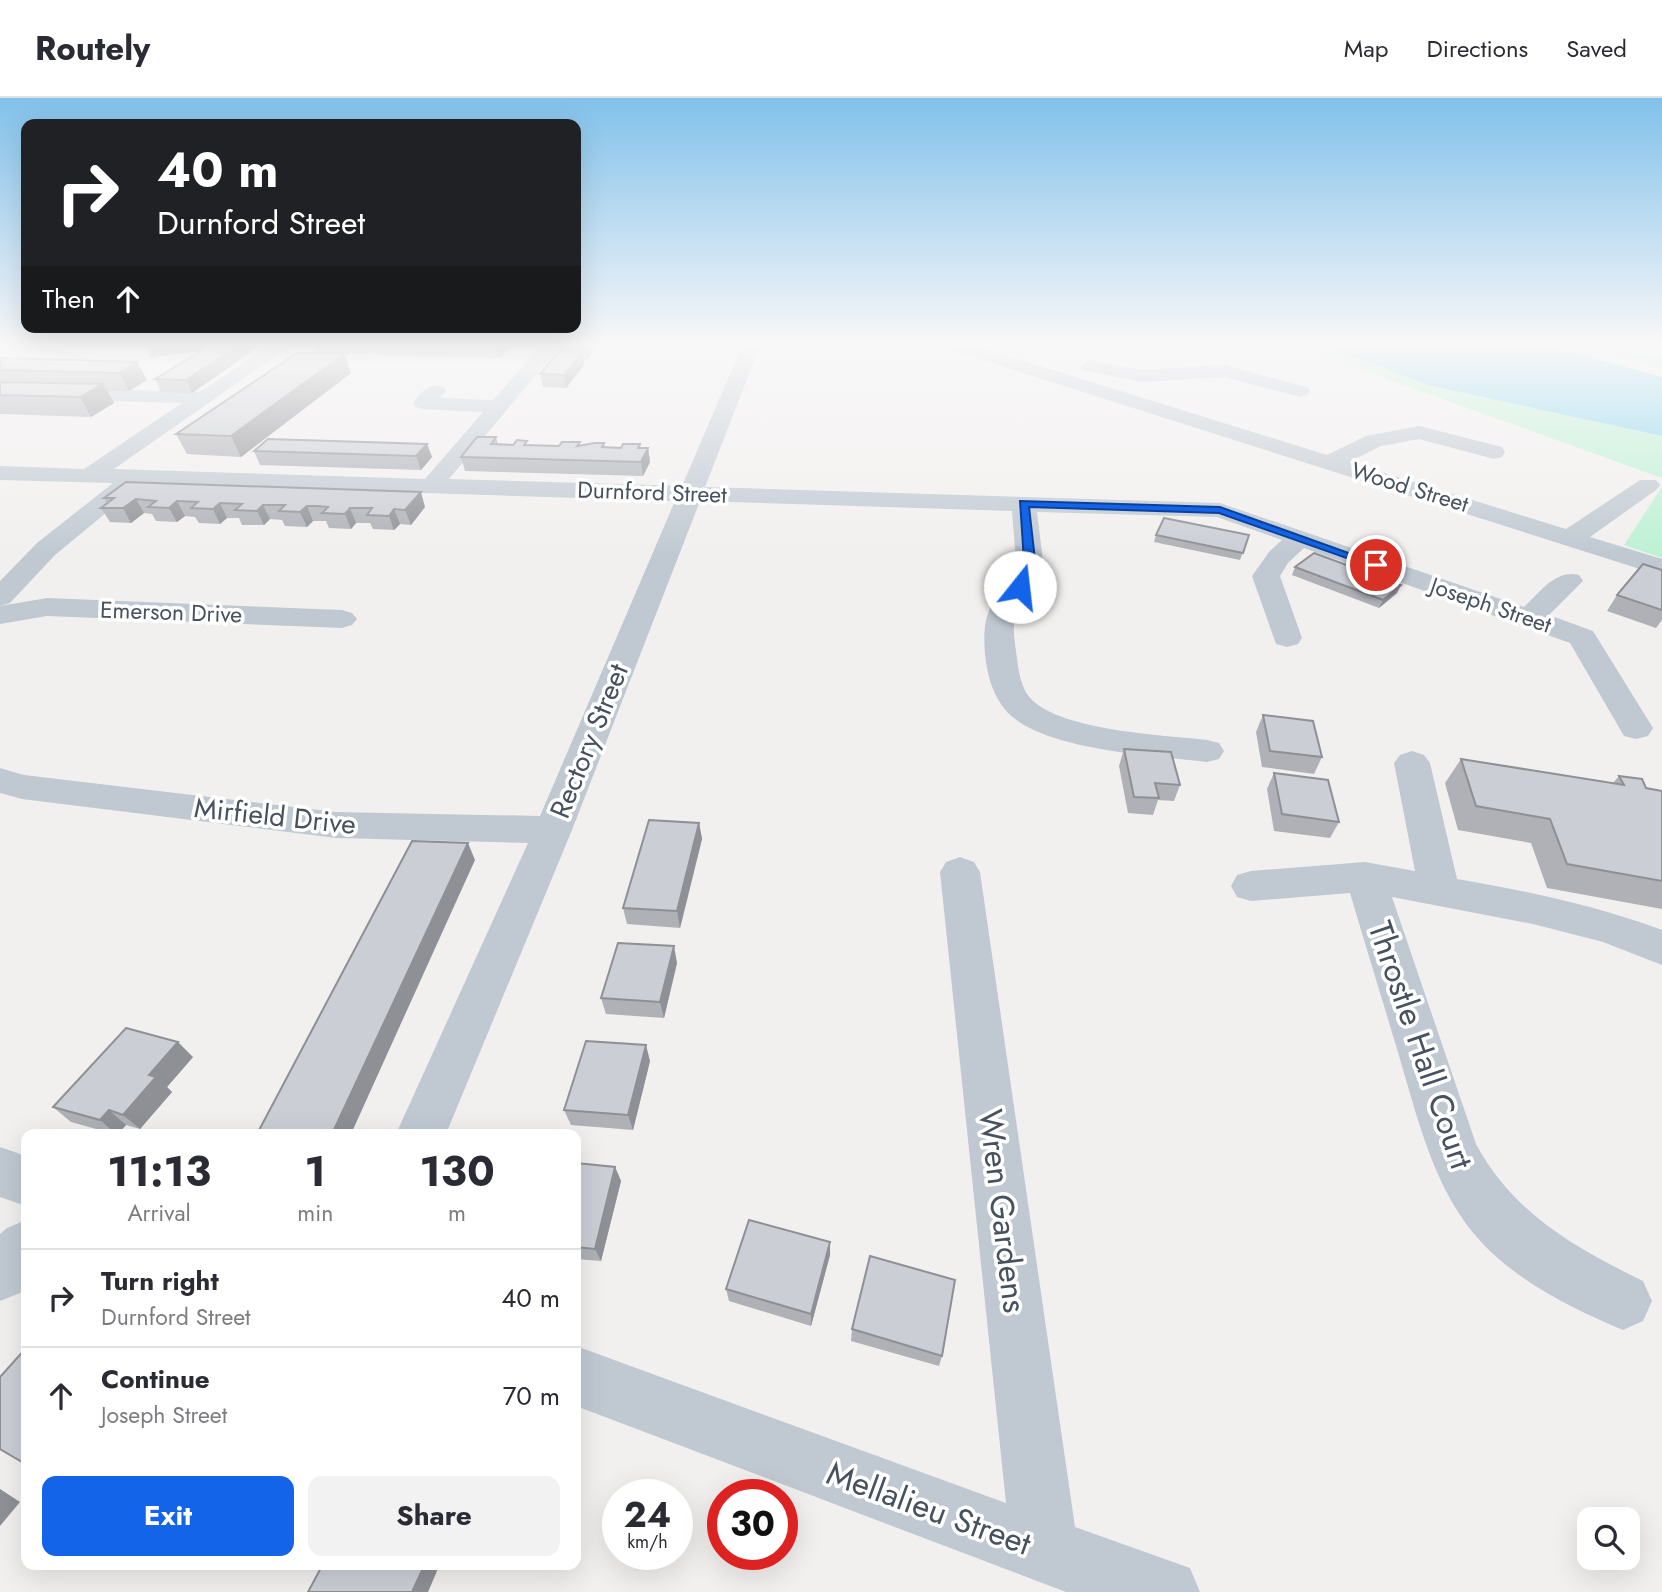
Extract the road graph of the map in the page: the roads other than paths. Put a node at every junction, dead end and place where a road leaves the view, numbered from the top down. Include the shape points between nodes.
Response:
1 (178, 416) edge
2 (492, 416) edge
3 (722, 416) edge
4 (1182, 416) edge
5 (1494, 452) dead end
6 (1331, 462) junction
7 (0, 473) edge
8 (90, 475) junction
9 (136, 477) junction
10 (1648, 485) dead end
11 (431, 486) junction
12 (690, 493) junction
13 (1024, 504) junction
14 (1300, 538) junction
15 (1571, 538) junction
16 (1662, 568) edge
17 (1569, 581) dead end
18 (0, 597) edge
19 (0, 615) edge
20 (1529, 618) junction
21 (342, 619) dead end
22 (1287, 638) dead end
23 (1636, 728) dead end
24 (1206, 751) dead end
25 (1412, 763) dead end
26 (0, 780) edge
27 (553, 830) junction
28 (960, 872) dead end
29 (1365, 877) junction
30 (1251, 886) dead end
31 (1439, 889) junction
32 (1662, 948) edge
33 (423, 1129) edge
34 (0, 1172) edge
35 (21, 1179) edge
36 (21, 1252) edge
37 (0, 1273) edge
38 (1623, 1301) dead end
39 (581, 1379) edge
40 (1045, 1551) junction
41 (1147, 1589) edge

1 - 8 street
2 - 11 street
3 - 12 street, Rectory Street
4 - 6 street, Wood Street
5 - 6 street via 1419,432 1374,441
6 - 15 street, Wood Street
7 - 8 street, Durnford Street
8 - 9 street, Durnford Street
9 - 11 street, Durnford Street
9 - 18 street via 46,549
10 - 15 street
11 - 12 street, Durnford Street
12 - 13 street, Durnford Street
12 - 27 street, Rectory Street
13 - 14 street, Durnford Street via 1220,510
13 - 24 street via 1031,577 1010,597 997,621 1002,672 1019,705 1050,723 1090,735
14 - 20 street, Joseph Street
14 - 22 street via 1266,576
15 - 16 street, Wood Street
17 - 20 street
19 - 21 street, Emerson Drive via 47,607
20 - 23 street, Joseph Street via 1582,637
25 - 31 street
26 - 27 street, Mirfield Drive via 22,787 336,825
27 - 33 street, Rectory Street
28 - 40 street, Wren Gardens
29 - 30 street
29 - 31 street
29 - 38 street, Throstle Hall Court via 1466,1180 1497,1223 1521,1243 1566,1274
31 - 32 street via 1611,928
34 - 35 street
36 - 37 street
39 - 40 street, Mellalieu Street
40 - 41 street, Mellalieu Street

